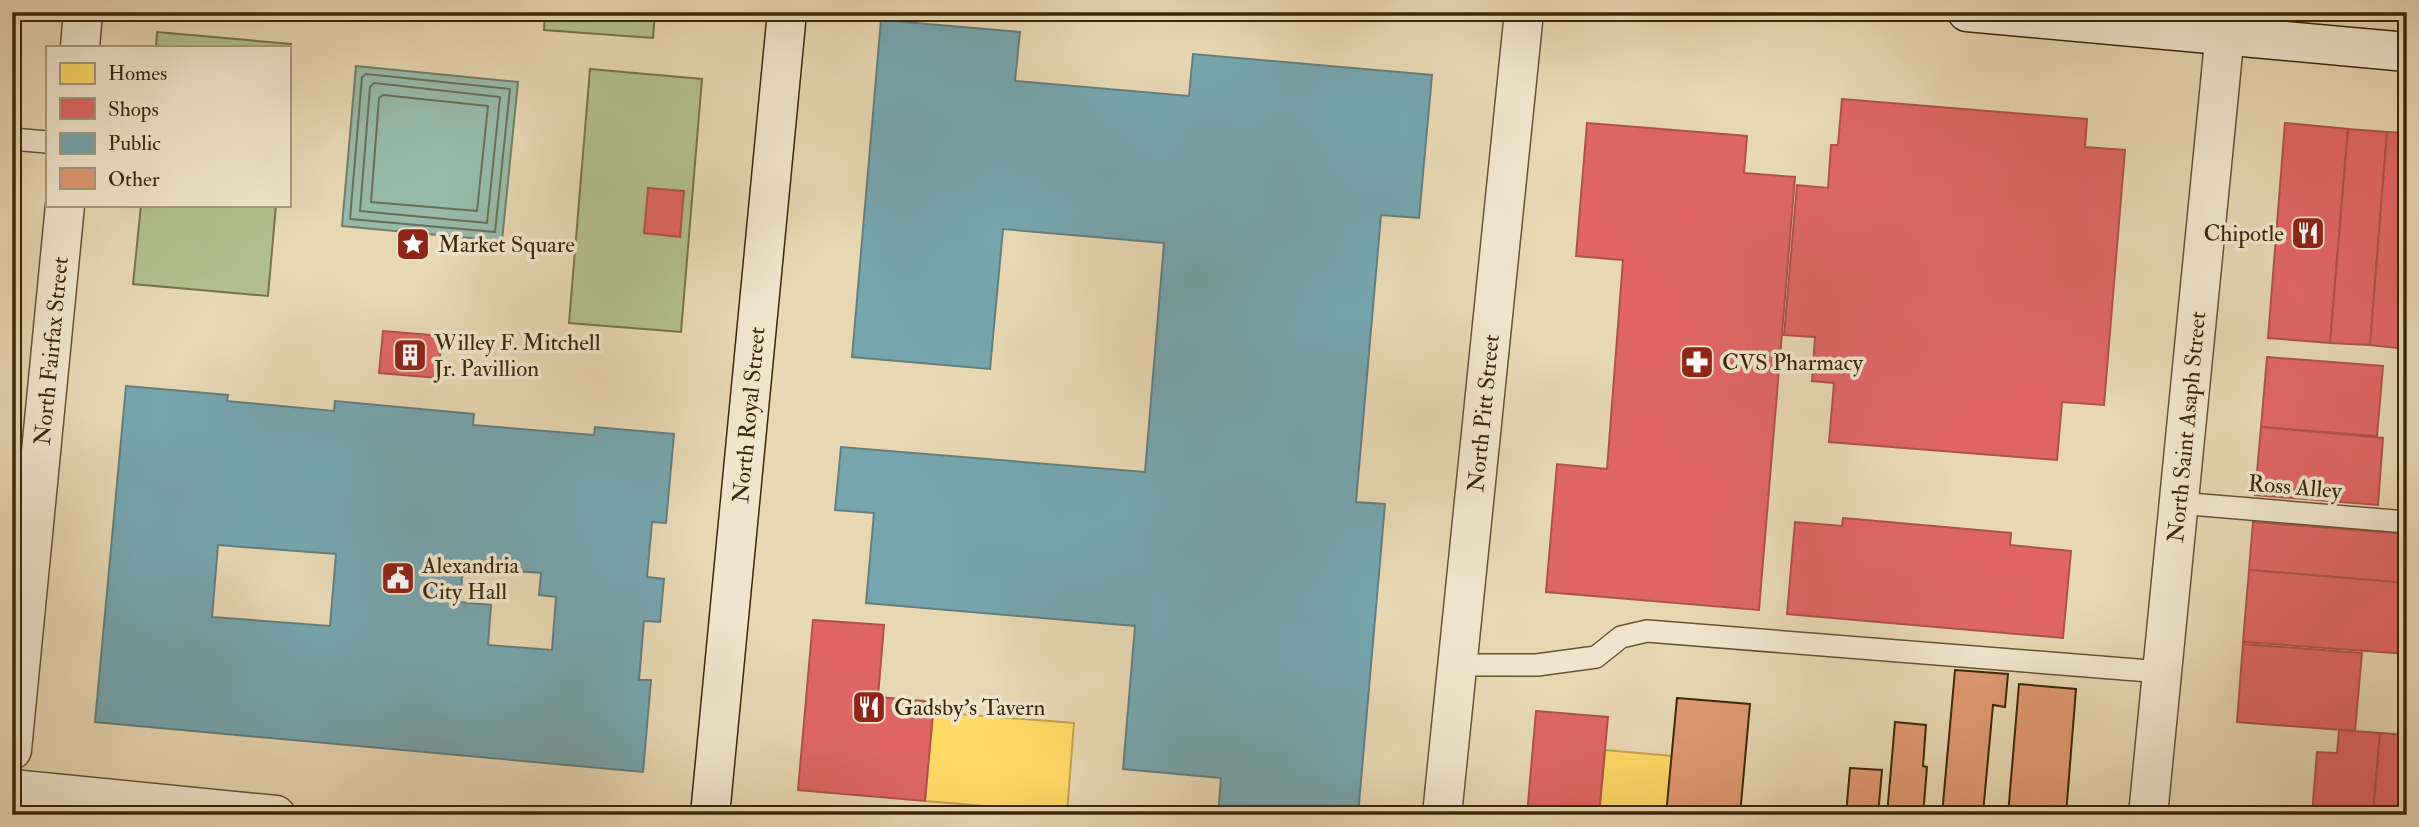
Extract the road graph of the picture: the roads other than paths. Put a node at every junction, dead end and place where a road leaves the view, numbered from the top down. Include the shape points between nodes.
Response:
1 (83, 12) edge
2 (787, 12) edge
3 (1524, 12) edge
4 (1966, 12) edge
5 (2226, 25) edge
6 (80, 46) edge
7 (2407, 52) edge
8 (12, 139) edge
9 (46, 142) edge
10 (65, 206) edge
11 (2178, 503) junction
12 (2407, 522) edge
13 (1458, 665) junction
14 (2162, 672) junction
15 (12, 750) edge
16 (12, 789) edge
17 (276, 815) edge
18 (710, 815) edge
19 (1443, 815) edge
20 (2148, 815) edge

1 - 6 street
2 - 18 street, North Royal Street
3 - 13 street, North Pitt Street
4 - 5 street
5 - 7 street
5 - 11 street, North Saint Asaph Street
8 - 9 lane
10 - 15 street, North Fairfax Street
11 - 12 lane, Ross Alley
11 - 14 street, North Saint Asaph Street
13 - 14 lane via 1536,665 1596,657 1621,636 1647,631
13 - 19 street, North Pitt Street
14 - 20 street, North Saint Asaph Street
16 - 17 street

